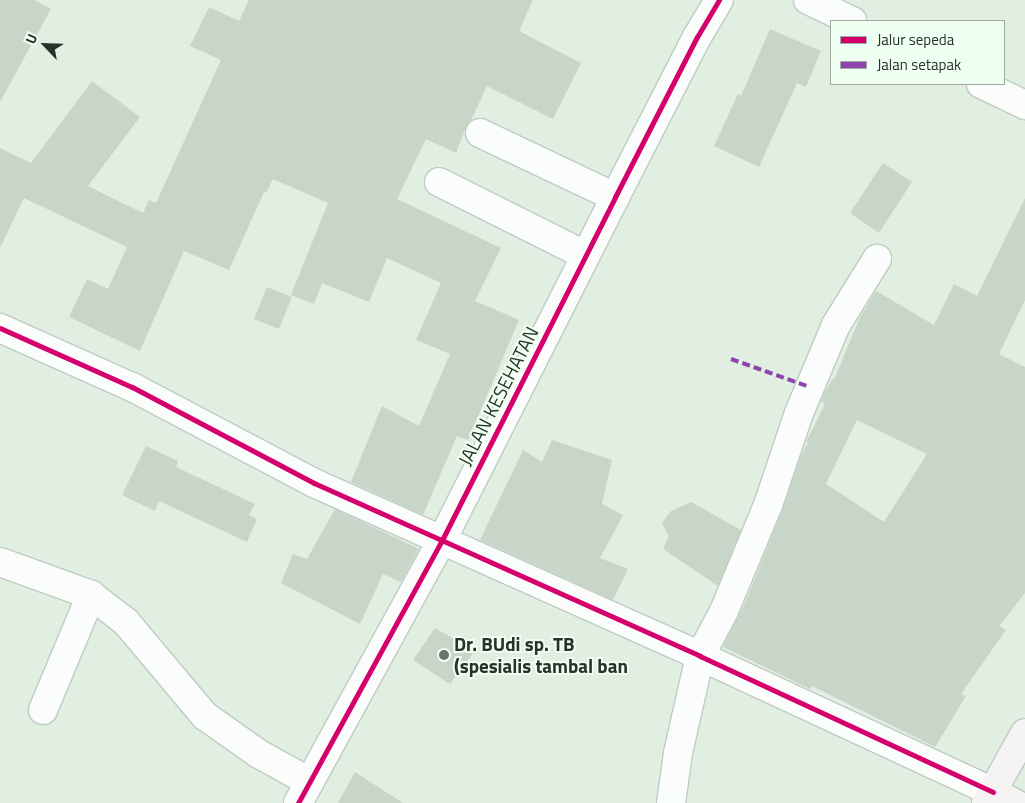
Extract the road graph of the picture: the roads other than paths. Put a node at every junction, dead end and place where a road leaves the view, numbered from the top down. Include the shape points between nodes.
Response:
1 (719, 0) edge
2 (808, 0) edge
3 (850, 20) edge
4 (983, 85) edge
5 (1025, 105) edge
6 (480, 133) dead end
7 (439, 182) dead end
8 (615, 196) junction
9 (585, 255) junction
10 (877, 259) dead end
11 (0, 328) edge
12 (442, 542) junction
13 (0, 562) edge
14 (91, 595) junction
15 (700, 656) junction
16 (43, 710) dead end
17 (1025, 733) edge
18 (304, 792) edge
19 (998, 799) edge
20 (1025, 799) edge
21 (671, 803) edge
22 (1023, 803) edge

1 - 8 street, JALAN KESEHATAN
2 - 3 street
4 - 5 street
6 - 8 street
7 - 9 street
8 - 9 street, JALAN KESEHATAN
9 - 12 street, JALAN KESEHATAN
10 - 15 street via 836,325 799,413 768,505 724,611
11 - 12 street via 132,386 314,483
12 - 15 street
12 - 18 street, JALAN KESEHATAN
13 - 14 street
14 - 16 street
14 - 18 street via 126,622 205,716 259,754
15 - 19 street
15 - 21 street via 678,753
17 - 19 main road
20 - 22 main road

